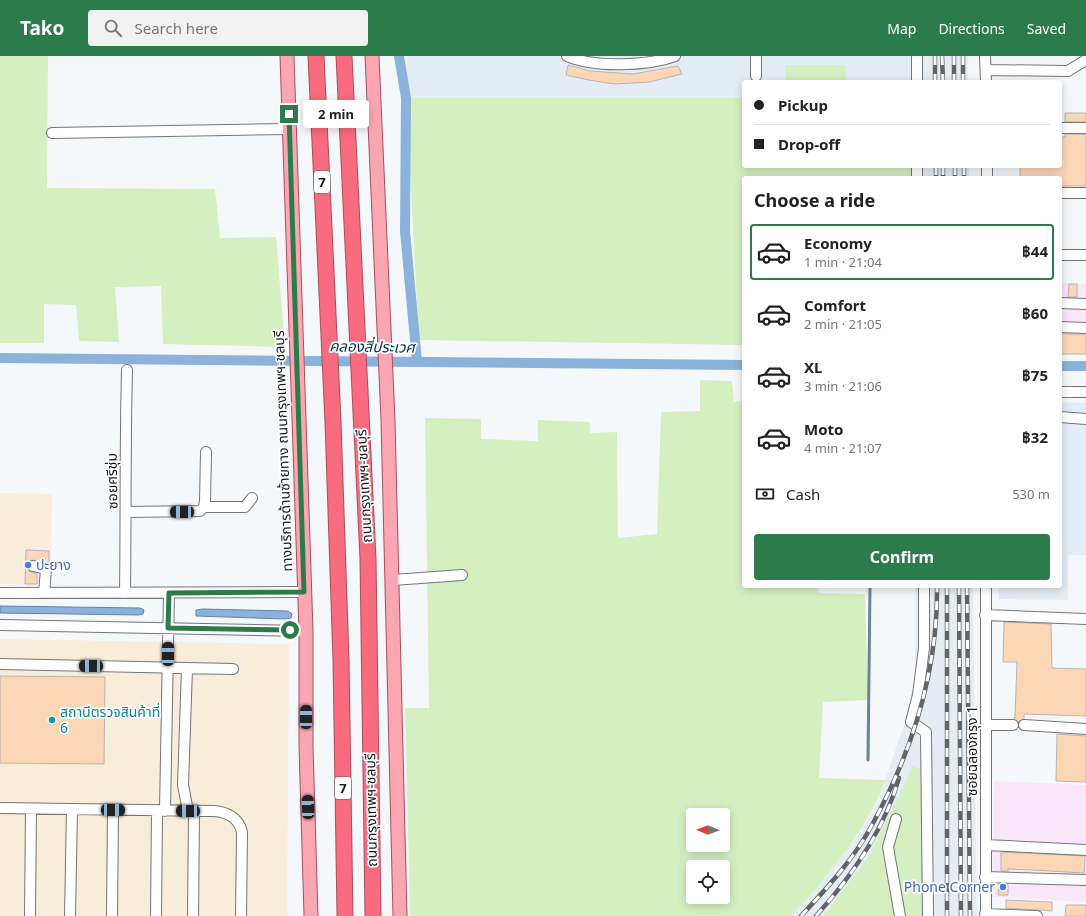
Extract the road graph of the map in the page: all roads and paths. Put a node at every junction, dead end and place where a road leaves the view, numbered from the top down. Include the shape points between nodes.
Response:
1 (287, 56) edge
2 (316, 56) edge
3 (344, 56) edge
4 (372, 56) edge
5 (676, 56) edge
6 (756, 56) edge
7 (917, 56) edge
8 (985, 56) edge
9 (571, 57) edge
10 (1086, 60) edge
11 (986, 70) junction
12 (756, 76) dead end
13 (917, 80) edge
14 (986, 80) edge
15 (1062, 128) edge
16 (1086, 128) edge
17 (289, 129) junction
18 (52, 134) dead end
19 (1062, 193) edge
20 (1086, 193) edge
21 (1062, 255) edge
22 (1086, 255) edge
23 (1062, 303) edge
24 (1086, 304) edge
25 (1062, 327) edge
26 (1086, 328) edge
27 (128, 370) dead end
28 (1062, 392) edge
29 (1086, 392) edge
30 (1062, 417) edge
31 (1086, 419) edge
32 (206, 452) dead end
33 (252, 498) dead end
34 (204, 507) junction
35 (126, 512) junction
36 (33, 566) dead end
37 (462, 575) dead end
38 (399, 580) junction
39 (924, 588) edge
40 (986, 588) edge
41 (0, 592) edge
42 (304, 592) junction
43 (44, 593) junction
44 (124, 593) junction
45 (169, 593) junction
46 (985, 615) junction
47 (1086, 619) edge
48 (0, 625) edge
49 (168, 628) junction
50 (306, 631) junction
51 (0, 664) edge
52 (167, 668) junction
53 (187, 668) junction
54 (233, 669) dead end
55 (986, 725) junction
56 (1014, 725) dead end
57 (1024, 725) dead end
58 (1086, 728) edge
59 (0, 808) edge
60 (32, 808) junction
61 (72, 809) junction
62 (113, 810) junction
63 (161, 811) junction
64 (191, 811) junction
65 (896, 819) dead end
66 (986, 845) junction
67 (1086, 850) edge
68 (985, 877) junction
69 (1086, 880) edge
70 (986, 915) edge
71 (30, 916) edge
72 (70, 916) edge
73 (112, 916) edge
74 (156, 916) edge
75 (193, 916) edge
76 (241, 916) edge
77 (311, 916) edge
78 (345, 916) edge
79 (373, 916) edge
80 (400, 916) edge
81 (900, 916) edge
82 (928, 916) edge
83 (1037, 916) edge

1 - 17 main road, ทางบริการด้านซ้ายทาง ถนนกรุงเทพฯ-ชลบุรี
2 - 78 highway, ถนนกรุงเทพฯ-ชลบุรี / 7 via 333,422 341,660
3 - 79 highway, ถนนกรุงเทพฯ-ชลบุรี / 7 via 368,558
4 - 38 main road via 382,305
5 - 9 street via 636,64 610,64
6 - 12 street
7 - 13 street
8 - 11 street
10 - 11 street via 1068,71
11 - 14 street
15 - 16 street
17 - 18 street
17 - 42 main road, ทางบริการด้านซ้ายทาง ถนนกรุงเทพฯ-ชลบุรี
19 - 20 street
21 - 22 street
23 - 24 street
25 - 26 street
27 - 35 street, ซอยศรีชุ่ม
28 - 29 street
30 - 31 street
32 - 34 street
33 - 34 street via 245,507
34 - 35 street via 196,512
35 - 44 street, ซอยศรีชุ่ม
36 - 43 street via 46,569
37 - 38 street
38 - 80 main road via 397,748
39 - 82 street via 924,648 918,695 911,722 926,732
40 - 46 street, ซอยฉลองกรุง 1
41 - 43 street
42 - 45 street
42 - 50 main road, ทางบริการด้านซ้ายทาง ถนนกรุงเทพฯ-ชลบุรี
43 - 44 street
44 - 45 street
45 - 49 street
46 - 47 street
46 - 55 street, ซอยฉลองกรุง 1
48 - 49 street
49 - 50 street
49 - 52 street
50 - 77 main road, ทางบริการด้านซ้ายทาง ถนนกรุงเทพฯ-ชลบุรี via 306,746
51 - 52 street
52 - 53 street
52 - 63 street
53 - 54 street
53 - 64 street via 183,785
55 - 56 street
55 - 66 street, ซอยฉลองกรุง 1
57 - 58 street
59 - 60 street
60 - 61 street
60 - 71 street
61 - 62 street
61 - 72 street
62 - 63 street
62 - 73 street
63 - 64 street
63 - 74 street
64 - 75 street
64 - 76 street via 222,812 235,819 241,826
65 - 81 street via 888,847
66 - 67 street
66 - 68 street, ซอยฉลองกรุง 1
68 - 69 street
68 - 70 street, ซอยฉลองกรุง 1
70 - 83 street

